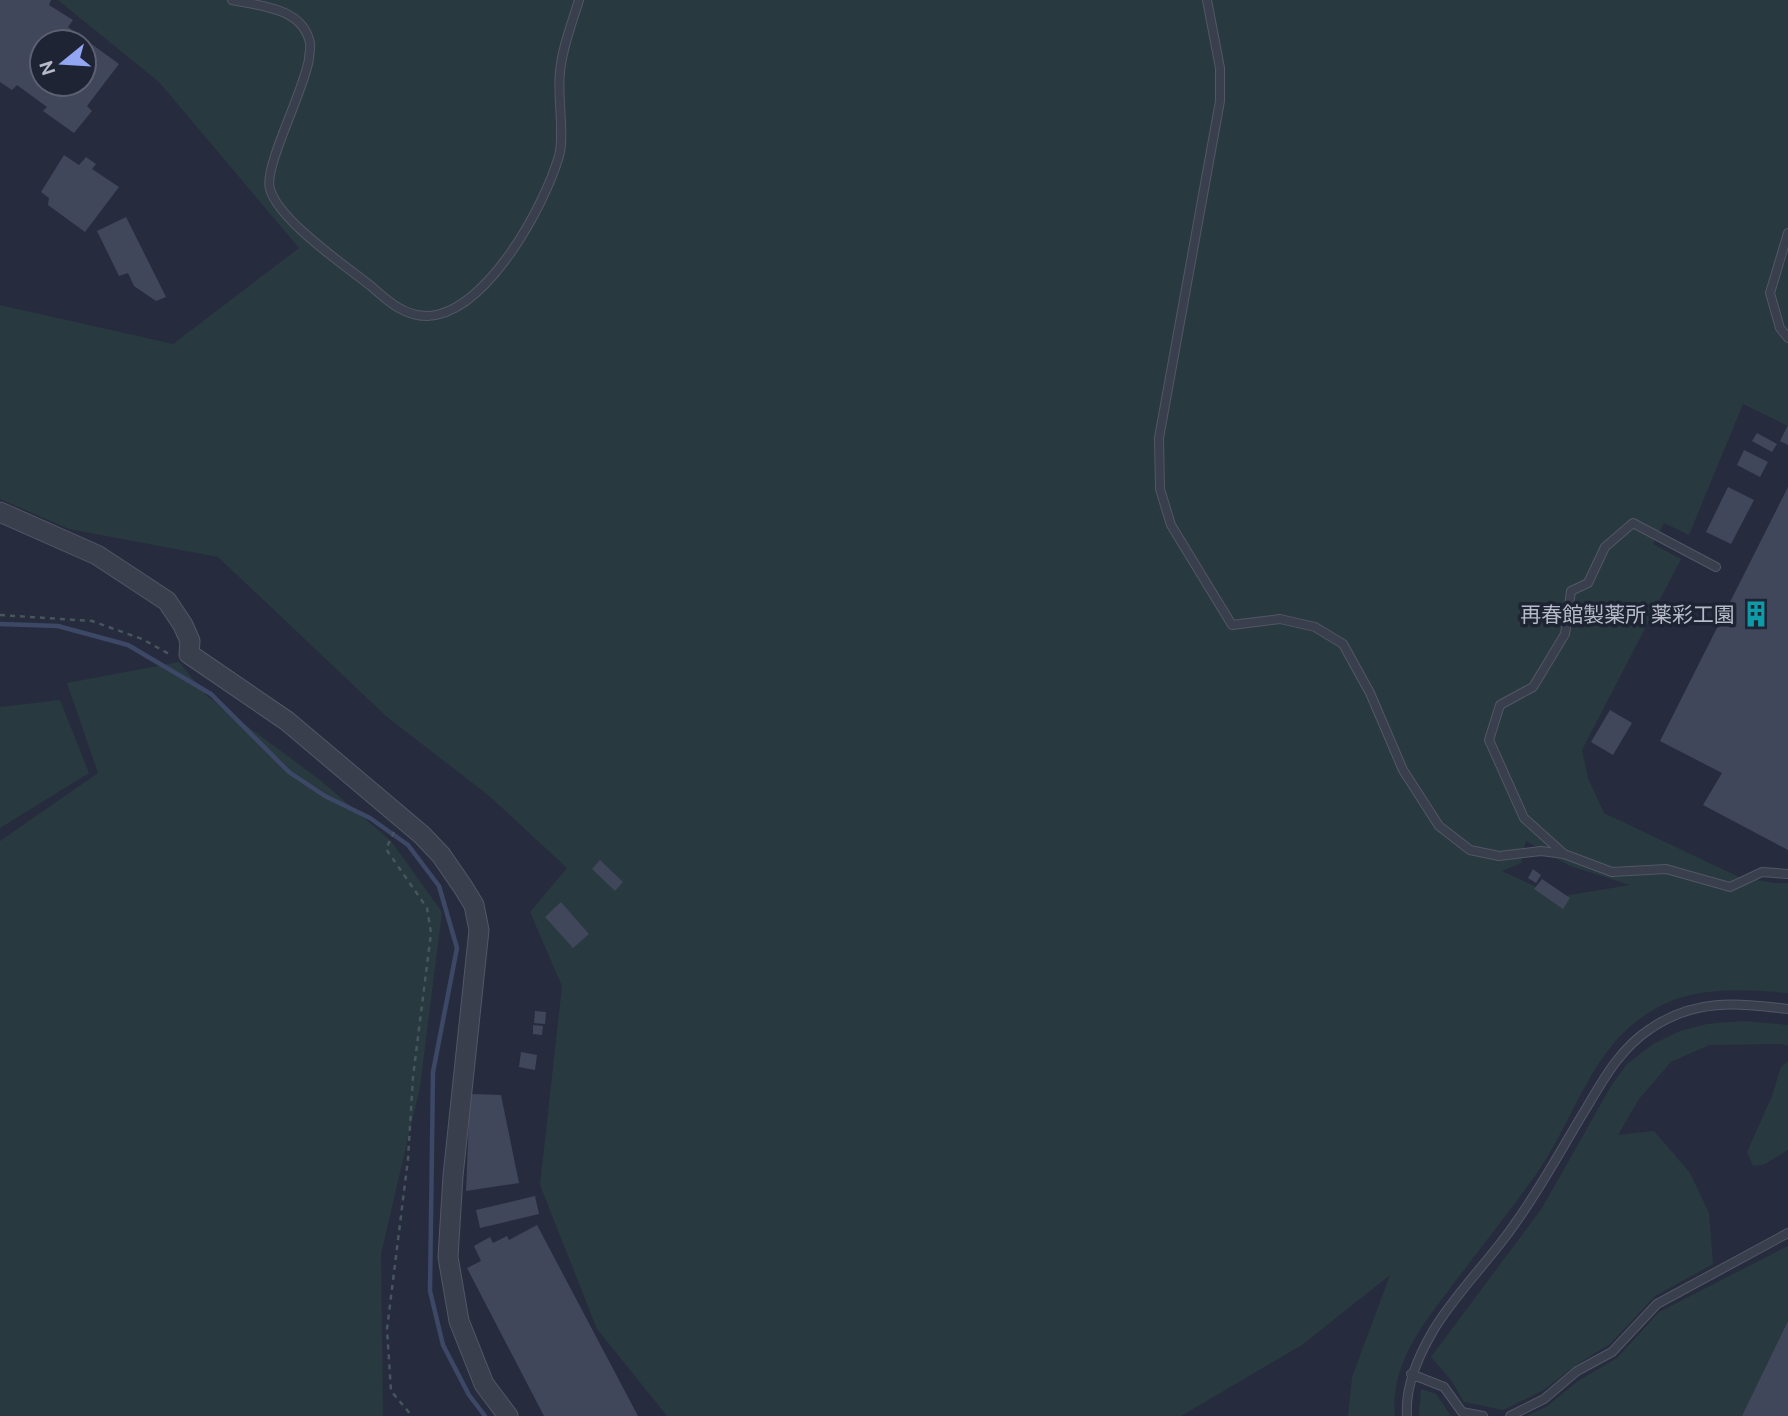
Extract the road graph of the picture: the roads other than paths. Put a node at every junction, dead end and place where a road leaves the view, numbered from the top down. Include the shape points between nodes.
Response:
1 (232, 0) edge
2 (579, 0) edge
3 (1208, 0) edge
4 (1788, 233) edge
5 (1788, 338) edge
6 (0, 512) edge
7 (1716, 567) dead end
8 (1564, 854) junction
9 (1788, 874) edge
10 (1788, 1010) edge
11 (1788, 1233) edge
12 (1411, 1374) junction
13 (508, 1416) edge
14 (1406, 1416) edge
15 (1483, 1416) edge
16 (1510, 1416) edge

1 - 2 lane via 284,11 304,28 310,45 306,75 269,169 276,204 310,238 401,310 425,316 444,313 475,295 519,241 538,207 560,154 559,71
3 - 8 lane via 1220,68 1220,101 1159,438 1160,489 1171,525 1232,625 1280,619 1315,627 1343,644 1403,770 1439,826 1470,850 1499,856
4 - 5 lane via 1770,293 1780,328
6 - 13 street via 97,555 167,601 190,641 189,654 286,721 422,835 474,905 479,930 449,1257 459,1321 484,1384
7 - 8 lane via 1633,523 1605,547 1588,583 1571,591 1565,634 1533,687 1500,705 1489,740 1524,818
8 - 9 lane via 1612,872 1666,869 1730,887 1762,872
10 - 12 lane via 1754,1005 1692,1007 1651,1028 1627,1047 1515,1224 1434,1329
11 - 16 lane via 1657,1304 1612,1352 1577,1371 1544,1399
12 - 14 lane
12 - 15 lane via 1444,1387 1462,1412

